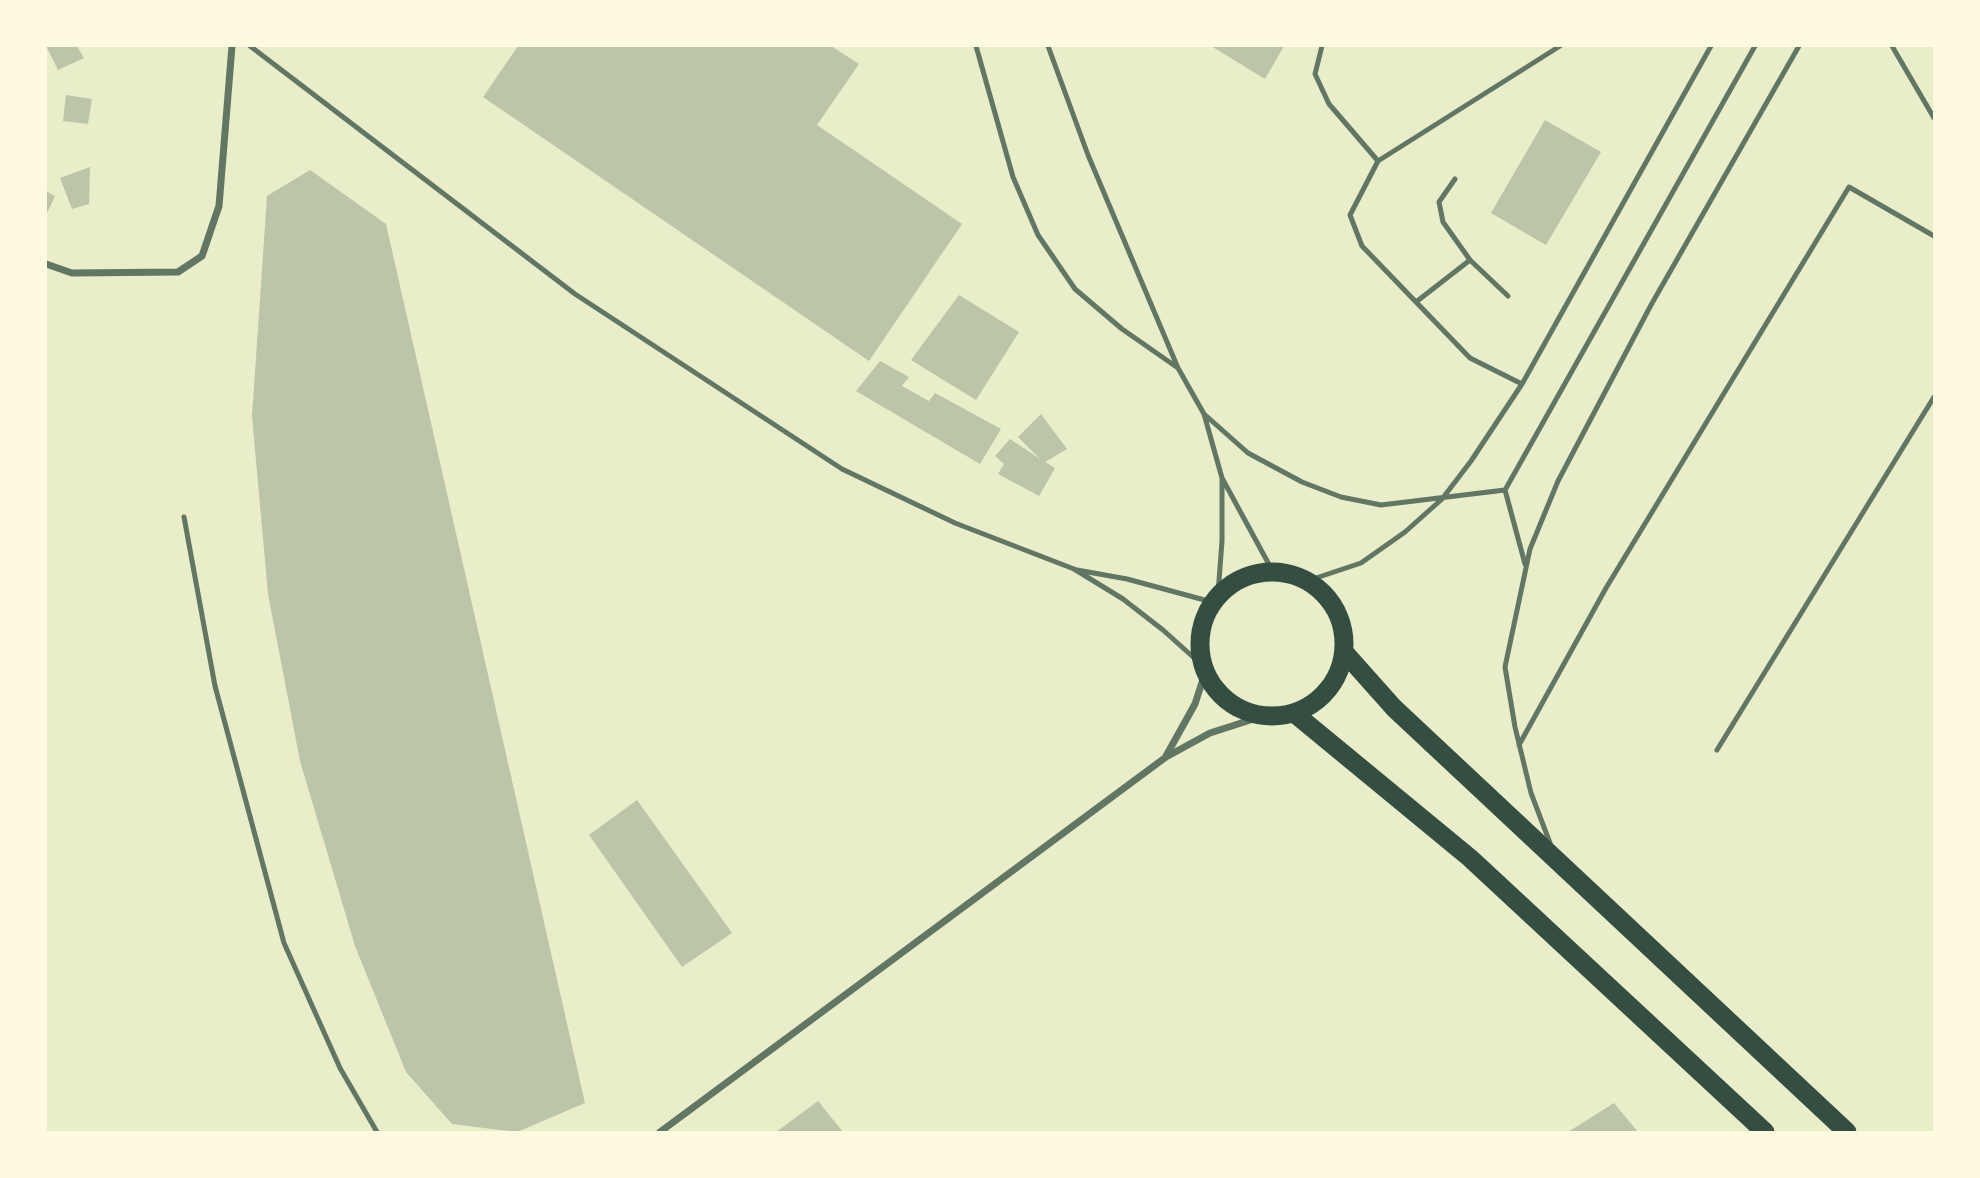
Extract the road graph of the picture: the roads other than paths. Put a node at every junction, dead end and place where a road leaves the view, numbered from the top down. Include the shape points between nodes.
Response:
1 (232, 46) edge
2 (250, 46) edge
3 (976, 46) edge
4 (1048, 46) edge
5 (1322, 46) edge
6 (1560, 46) edge
7 (1711, 46) edge
8 (1755, 46) edge
9 (1799, 46) edge
10 (1892, 46) edge
11 (1934, 118) edge
12 (1378, 161) junction
13 (1455, 179) dead end
14 (1934, 236) edge
15 (1470, 260) junction
16 (46, 264) edge
17 (1508, 296) dead end
18 (1416, 302) junction
19 (1178, 368) junction
20 (1522, 384) junction
21 (1934, 397) edge
22 (1203, 414) junction
23 (1222, 478) junction
24 (1505, 490) junction
25 (1442, 499) junction
26 (184, 517) dead end
27 (1526, 567) junction
28 (1074, 569) junction
29 (1272, 570) junction
30 (1310, 580) junction
31 (1215, 598) junction
32 (1345, 653) junction
33 (1204, 669) junction
34 (1294, 713) junction
35 (1263, 716) junction
36 (1519, 744) junction
37 (1717, 750) dead end
38 (1166, 757) junction
39 (1558, 863) junction
40 (377, 1132) edge
41 (660, 1132) edge
42 (1765, 1132) edge
43 (1847, 1132) edge

1 - 16 street via 219,206 202,256 178,272 72,273
2 - 28 lane via 575,294 842,468 955,523
3 - 19 lane via 1013,177 1038,235 1075,289
4 - 19 lane via 1088,155
5 - 12 lane via 1315,74 1328,104
6 - 12 lane
7 - 20 lane
8 - 24 lane
9 - 27 lane via 1651,305 1558,481
10 - 11 lane
12 - 18 lane via 1350,215 1362,246
13 - 15 lane via 1438,202 1443,222
14 - 36 lane via 1849,187 1606,588
15 - 17 lane
15 - 18 lane
18 - 20 lane via 1470,358
19 - 22 lane
20 - 25 lane
21 - 37 lane
22 - 23 lane
22 - 25 lane via 1248,453 1341,498 1381,505
23 - 29 lane
23 - 31 lane
24 - 25 lane
24 - 27 lane
25 - 30 lane via 1361,563
26 - 40 lane via 215,686 284,943 340,1068
27 - 36 lane via 1505,667
28 - 31 lane
28 - 33 lane via 1123,599
29 - 30 highway
29 - 31 highway via 1243,576
30 - 32 highway via 1331,600 1343,625
31 - 33 highway via 1202,622 1199,643
32 - 34 highway via 1328,690
32 - 39 highway via 1394,708
33 - 35 highway via 1228,701
33 - 38 street via 1195,704
34 - 35 highway
34 - 42 highway via 1470,858
35 - 38 street via 1210,733
36 - 39 lane via 1531,793
38 - 41 street
39 - 43 highway

